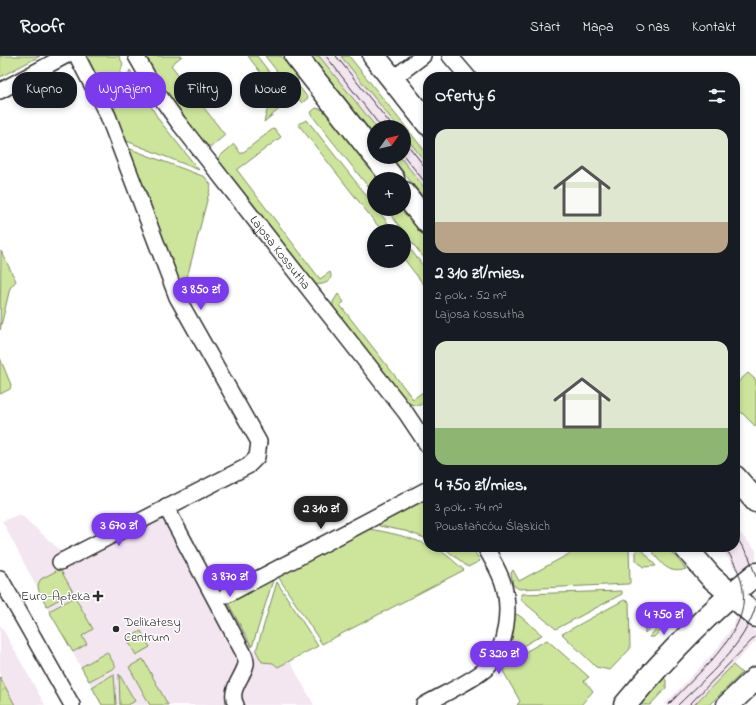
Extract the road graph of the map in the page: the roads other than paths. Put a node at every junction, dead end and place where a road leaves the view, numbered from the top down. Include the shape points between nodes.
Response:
1 (65, 56) edge
2 (77, 56) edge
3 (136, 56) edge
4 (296, 56) edge
5 (374, 56) edge
6 (423, 56) edge
7 (450, 56) edge
8 (468, 72) edge
9 (392, 79) junction
10 (0, 91) edge
11 (423, 118) edge
12 (367, 146) edge
13 (381, 164) edge
14 (388, 172) edge
15 (411, 202) edge
16 (423, 217) edge
17 (423, 438) edge
18 (740, 483) edge
19 (423, 492) edge
20 (756, 501) edge
21 (166, 507) junction
22 (488, 552) edge
23 (689, 552) edge
24 (60, 562) dead end
25 (756, 574) edge
26 (0, 578) edge
27 (731, 594) junction
28 (226, 595) dead end
29 (756, 616) edge
30 (756, 678) edge
31 (72, 705) edge
32 (236, 705) edge
33 (424, 705) edge
34 (625, 705) edge
35 (728, 705) edge

1 - 10 street
2 - 21 street via 108,116 177,297 259,442 257,457 248,466
3 - 17 street, Lajosa Kossutha via 178,122 406,413
4 - 12 main road
5 - 9 main road
6 - 9 street
7 - 8 street
9 - 11 main road
13 - 14 main road
15 - 16 main road
18 - 20 main road
19 - 28 street
21 - 24 street
21 - 32 street via 244,652 246,663 234,691 233,701
22 - 33 street via 503,582 505,592 507,627 498,652 488,667
23 - 27 main road
25 - 27 main road
26 - 31 street
27 - 29 main road
27 - 34 main road via 698,624
30 - 35 main road

